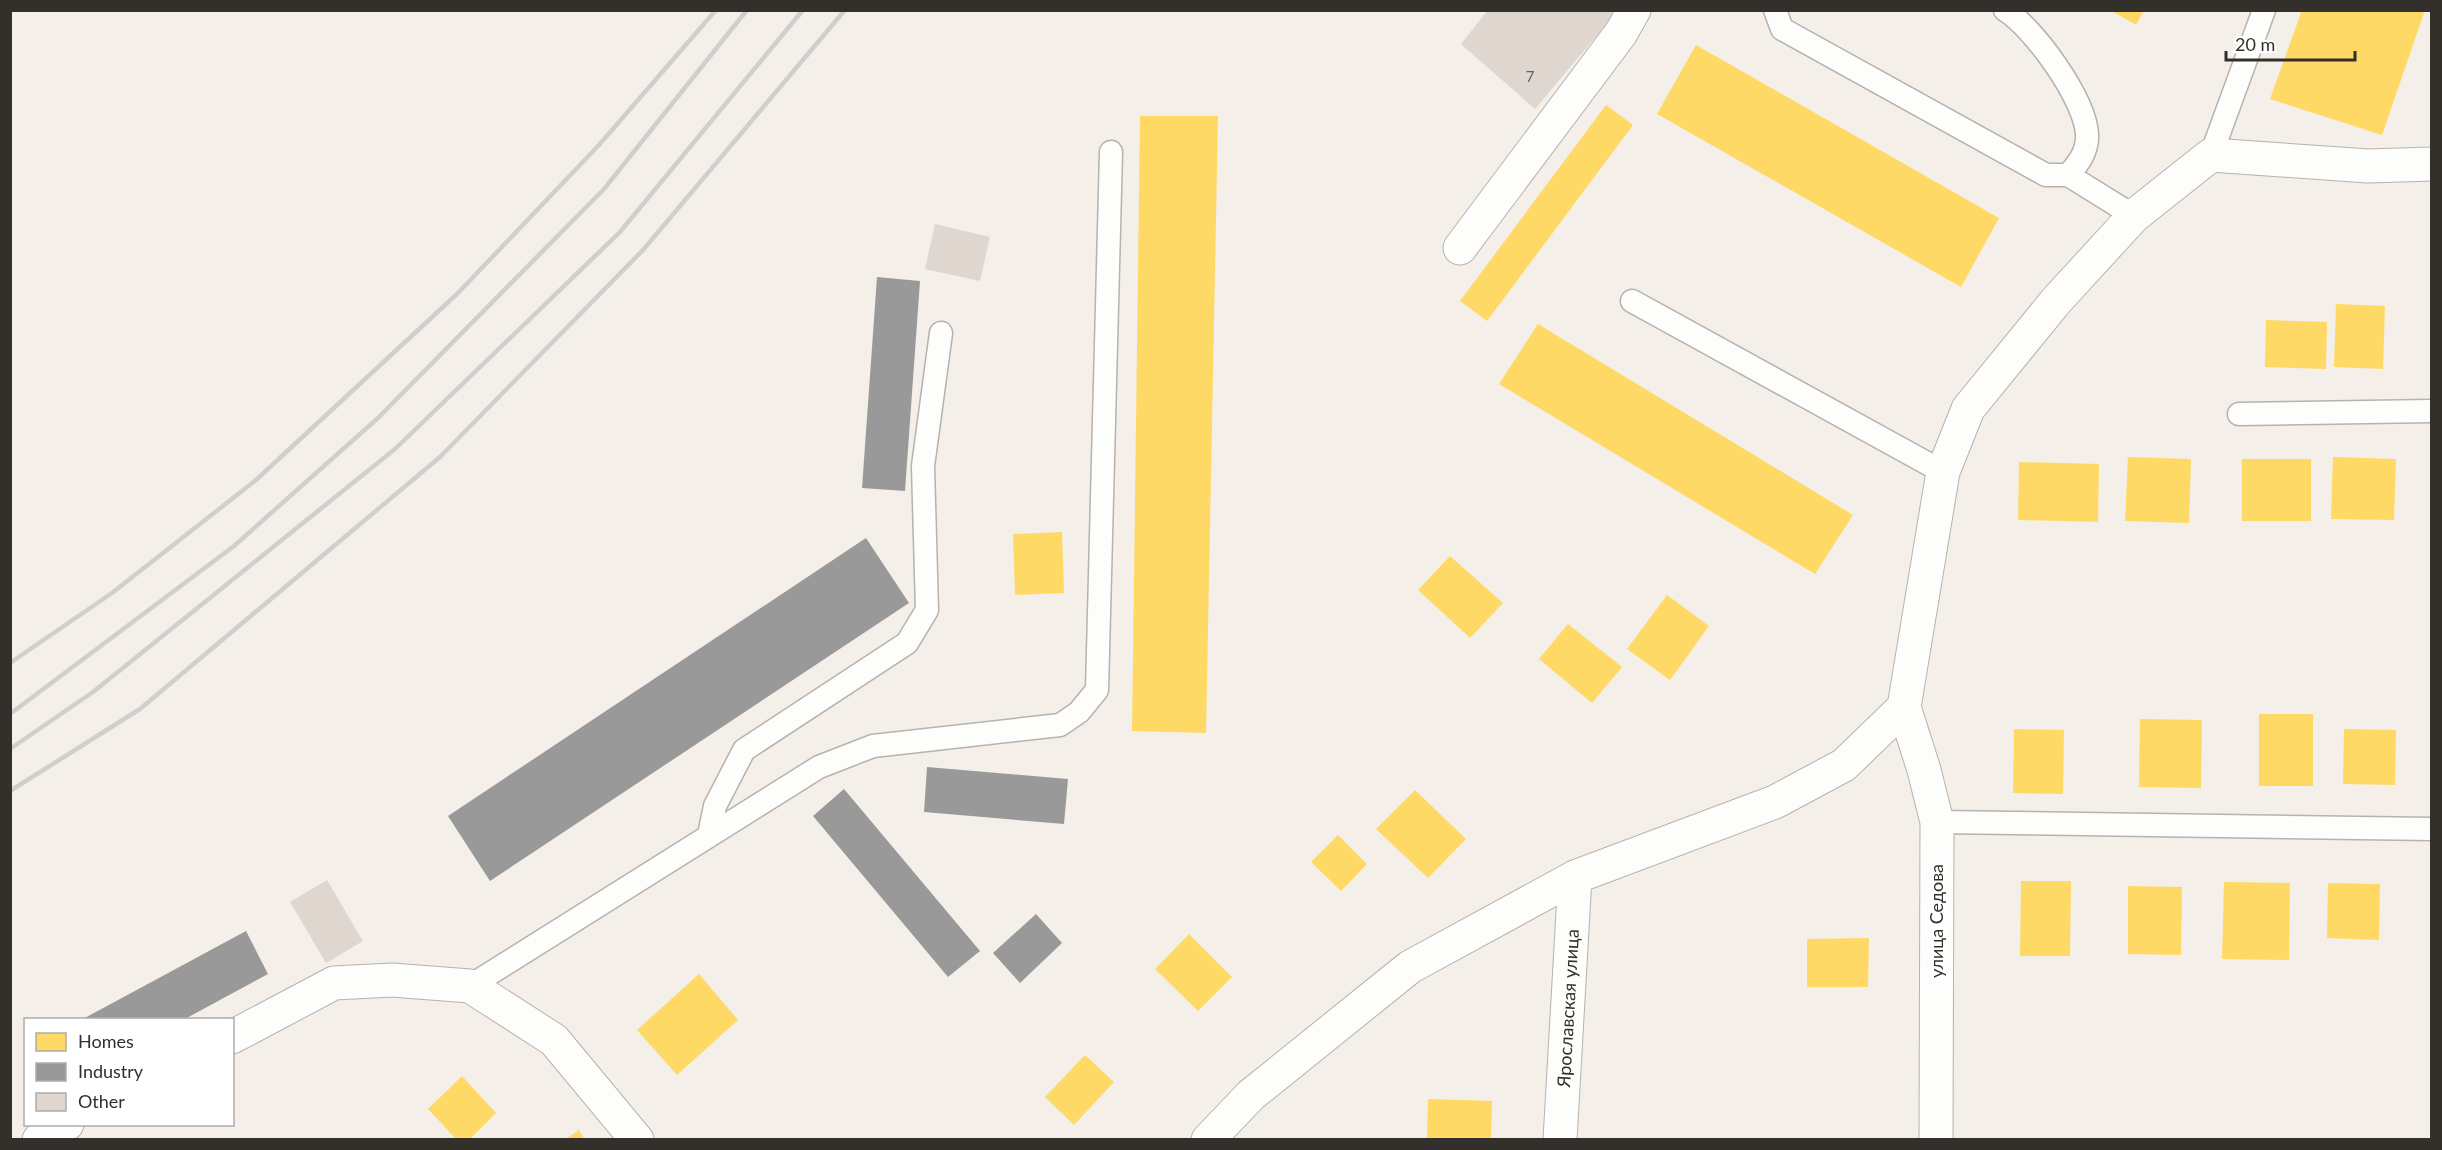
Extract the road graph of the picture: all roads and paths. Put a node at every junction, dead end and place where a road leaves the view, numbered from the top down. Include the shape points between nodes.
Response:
1 (1634, 10) edge
2 (1775, 10) edge
3 (2006, 10) edge
4 (2264, 10) edge
5 (1111, 152) dead end
6 (2211, 155) junction
7 (2432, 164) edge
8 (2068, 175) junction
9 (2134, 216) junction
10 (1460, 248) dead end
11 (1632, 301) dead end
12 (941, 333) dead end
13 (2432, 411) edge
14 (2239, 414) dead end
15 (1943, 472) junction
16 (1904, 707) junction
17 (1937, 822) junction
18 (2432, 829) edge
19 (709, 835) junction
20 (1575, 877) junction
21 (470, 986) junction
22 (234, 1036) edge
23 (65, 1126) edge
24 (39, 1140) edge
25 (637, 1140) edge
26 (1208, 1140) edge
27 (1560, 1140) edge
28 (1936, 1140) edge

1 - 10 street via 1621,33
2 - 8 lane via 1782,29 2046,176
3 - 8 lane via 2020,19 2065,80 2079,107 2087,134 2082,159
4 - 6 lane
5 - 19 lane via 1097,690 1079,712 1060,725 873,746 819,767
6 - 7 street via 2367,166
6 - 9 street
8 - 9 lane
9 - 15 street via 2056,301 1968,409
11 - 15 lane
12 - 19 lane via 922,466 927,610 906,644 744,750 715,806
13 - 14 lane
15 - 16 street
16 - 17 street, улица Седова
16 - 20 street via 1844,765 1775,802
17 - 18 lane
17 - 28 street, улица Седова
19 - 21 lane
20 - 26 street via 1410,967 1251,1095
20 - 27 street, Ярославская улица
21 - 22 street via 392,980 334,983
21 - 25 street via 554,1040
23 - 24 street

